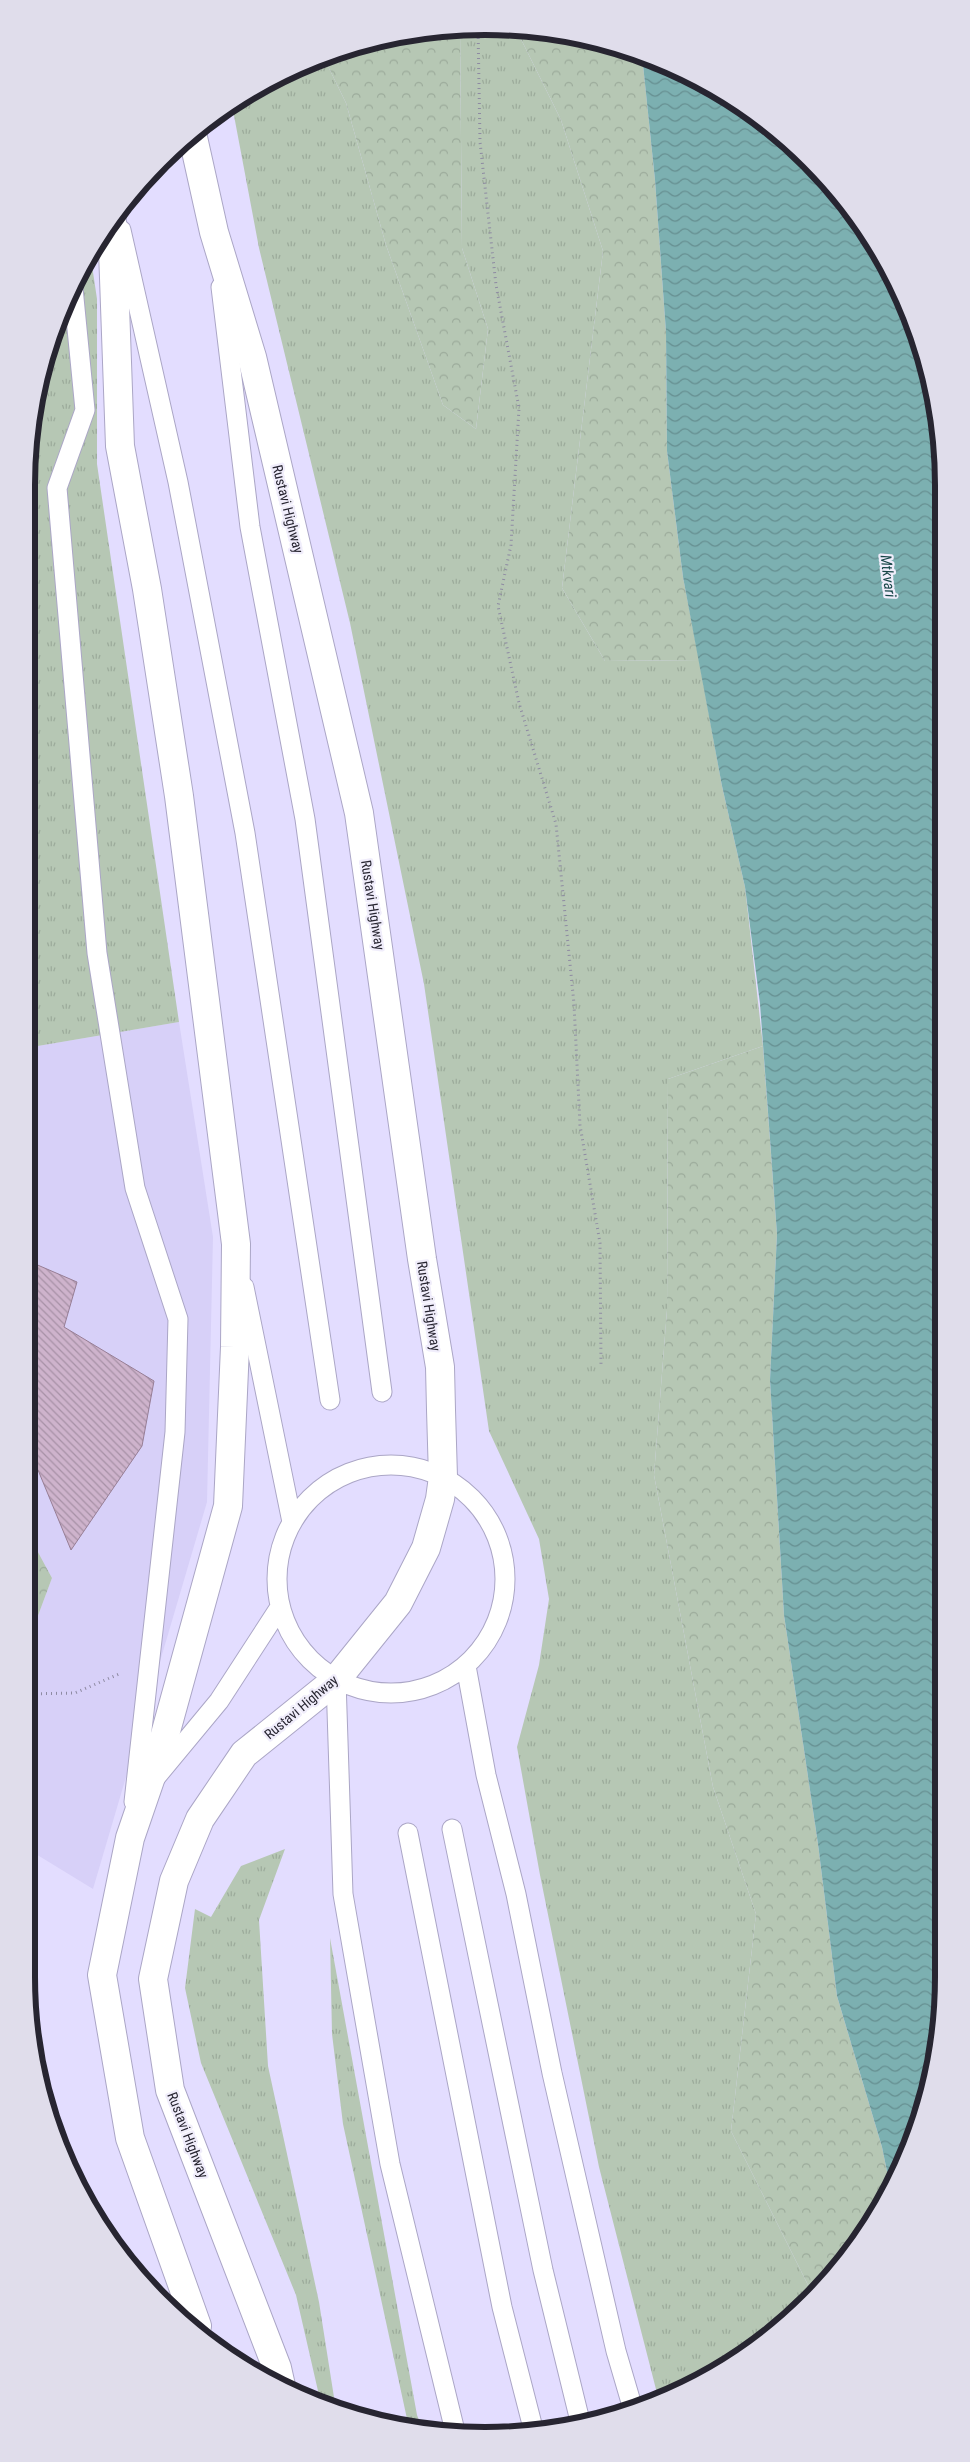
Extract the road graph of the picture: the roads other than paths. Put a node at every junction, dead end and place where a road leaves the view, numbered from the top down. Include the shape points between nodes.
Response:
1 (194, 142) edge
2 (120, 222) edge
3 (214, 232) junction
4 (112, 233) edge
5 (74, 301) edge
6 (236, 1244) junction
7 (382, 1392) dead end
8 (330, 1400) dead end
9 (443, 1477) junction
10 (292, 1522) junction
11 (280, 1607) junction
12 (466, 1666) junction
13 (336, 1680) junction
14 (148, 1787) junction
15 (452, 1829) dead end
16 (408, 1833) dead end
17 (130, 1838) junction
18 (195, 2321) edge
19 (279, 2377) edge
20 (631, 2403) edge
21 (579, 2417) edge
22 (532, 2424) edge
23 (454, 2426) edge

1 - 3 highway, Rustavi Highway
2 - 8 lane via 178,482 245,832
3 - 7 lane via 250,527 305,819
3 - 9 highway, Rustavi Highway via 252,357 359,813 440,1367
4 - 6 highway via 120,446 147,589 179,796
5 - 17 lane via 85,410 57,488 97,953 134,1188 178,1319 175,1432
6 - 10 lane
6 - 14 highway via 228,1506
9 - 10 lane via 410,1466 376,1466 342,1476 314,1495
9 - 12 lane via 473,1499 494,1530 505,1566 503,1603 490,1638
9 - 13 highway, Rustavi Highway via 426,1548 398,1602
10 - 11 lane via 281,1548 277,1578
11 - 13 lane via 292,1636 311,1661
11 - 14 lane via 219,1701
12 - 13 lane via 436,1685 403,1693 369,1691
12 - 20 lane via 486,1775 516,1894 552,2073 616,2351
13 - 19 highway, Rustavi Highway via 244,1754 200,1819 174,1881 153,1979 170,2090
13 - 23 lane via 343,1894 390,2164
14 - 17 highway
15 - 21 lane via 543,2270
16 - 22 lane via 502,2307
17 - 18 highway via 102,1975 130,2138

